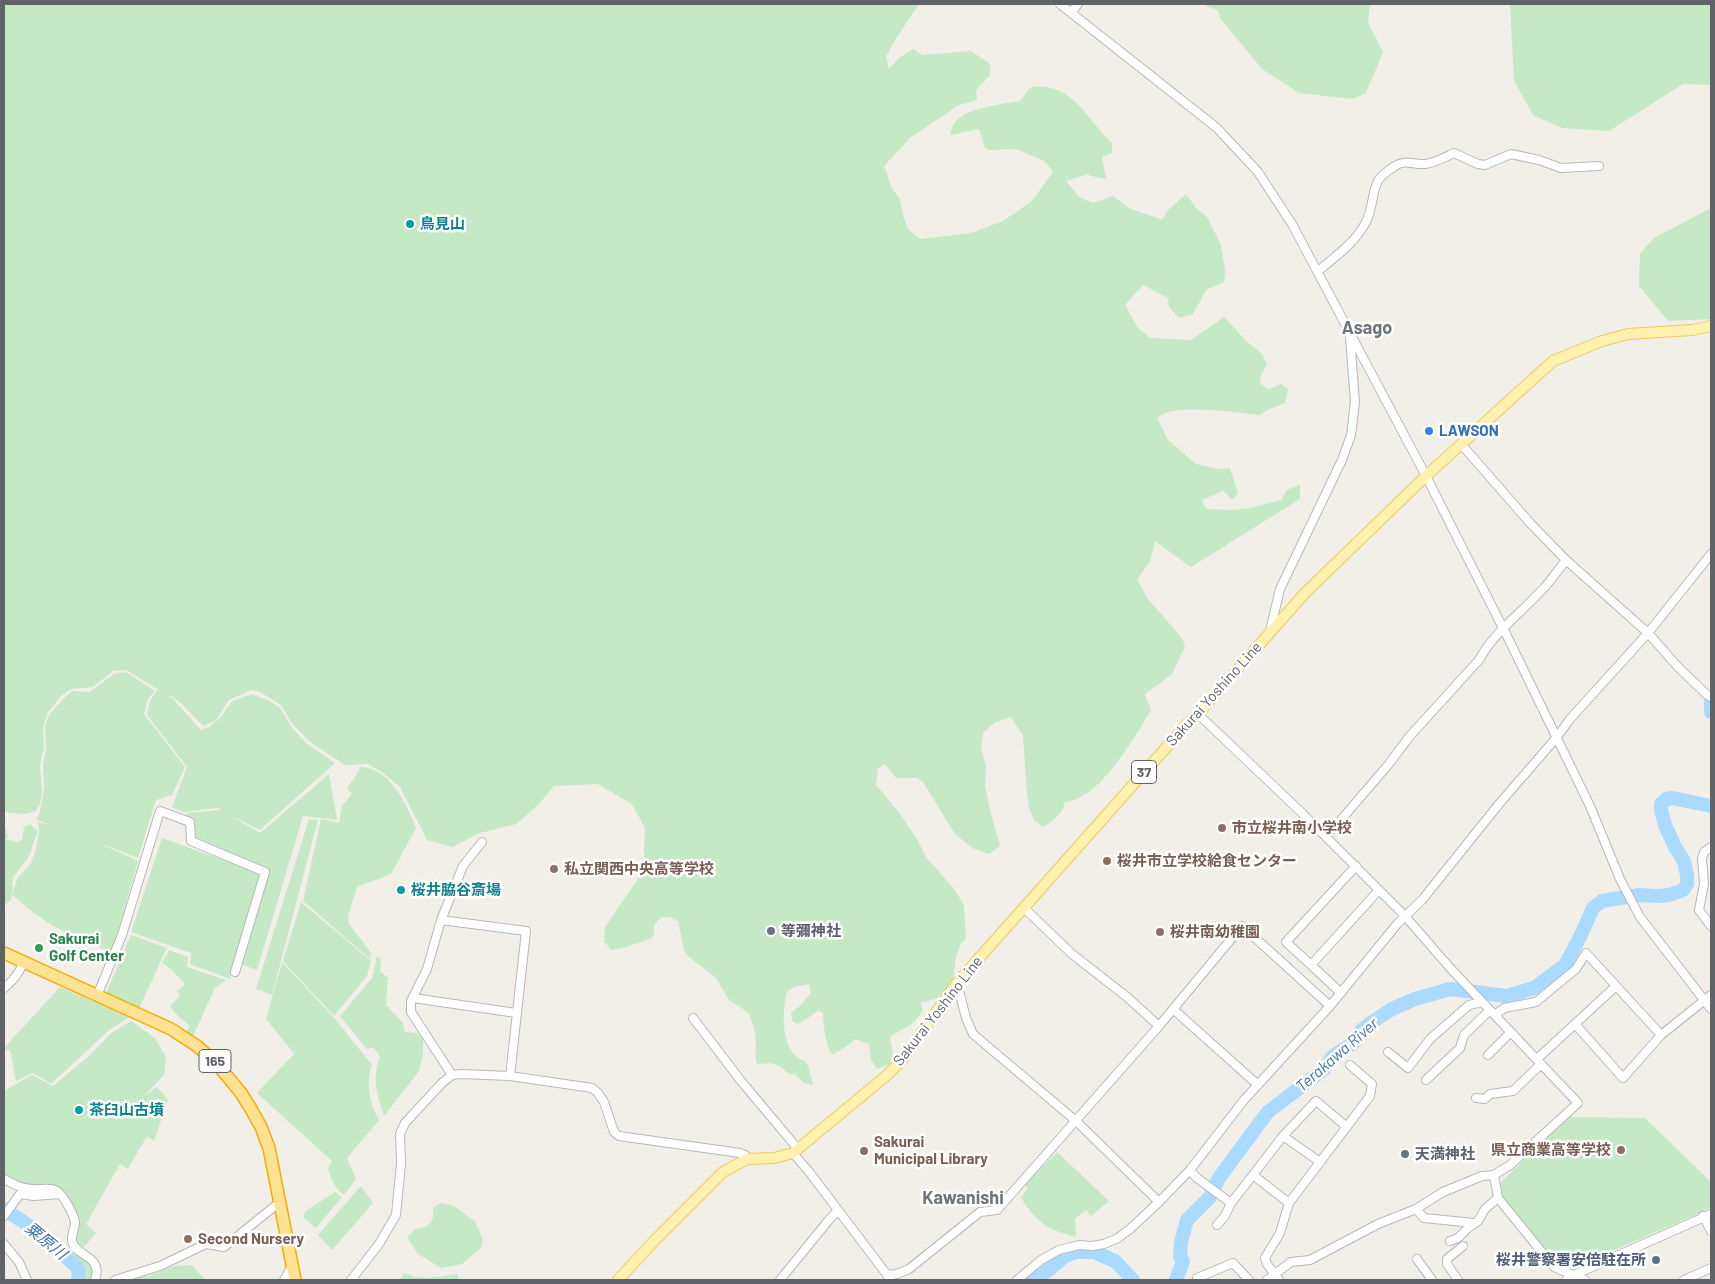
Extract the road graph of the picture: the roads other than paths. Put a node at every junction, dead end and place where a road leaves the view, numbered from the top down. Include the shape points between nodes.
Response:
1 (1060, 4) edge
2 (1078, 4) edge
3 (1071, 13) junction
4 (1599, 166) dead end
5 (1318, 271) junction
6 (1711, 326) edge
7 (1349, 333) junction
8 (1462, 445) junction
9 (1426, 476) junction
10 (1711, 554) edge
11 (1566, 560) junction
12 (1503, 629) junction
13 (1269, 633) junction
14 (1648, 633) junction
15 (1709, 696) edge
16 (1198, 714) junction
17 (1557, 736) junction
18 (1324, 834) junction
19 (482, 842) dead end
20 (1711, 847) edge
21 (1356, 866) junction
22 (1379, 890) junction
23 (1023, 906) junction
24 (1405, 916) junction
25 (441, 920) junction
26 (1711, 926) edge
27 (4, 953) edge
28 (23, 963) junction
29 (1311, 965) junction
30 (236, 972) dead end
31 (957, 982) junction
32 (1616, 986) junction
33 (4, 988) edge
34 (1341, 993) junction
35 (1711, 995) edge
36 (97, 996) junction
37 (412, 998) junction
38 (1704, 1001) junction
39 (1482, 1002) junction
40 (1330, 1006) junction
41 (1173, 1009) junction
42 (1711, 1009) edge
43 (1492, 1012) junction
44 (516, 1014) junction
45 (693, 1018) dead end
46 (1574, 1024) junction
47 (1159, 1026) junction
48 (1511, 1032) junction
49 (1661, 1035) junction
50 (1388, 1052) dead end
51 (1488, 1054) dead end
52 (1539, 1062) junction
53 (1350, 1065) dead end
54 (452, 1075) junction
55 (510, 1076) junction
56 (1426, 1080) dead end
57 (1258, 1085) junction
58 (1476, 1098) dead end
59 (1076, 1121) junction
60 (1346, 1127) junction
61 (1283, 1136) junction
62 (795, 1151) junction
63 (747, 1159) junction
64 (1320, 1162) junction
65 (1190, 1170) junction
66 (1253, 1175) junction
67 (1494, 1175) junction
68 (4, 1179) edge
69 (60, 1194) junction
70 (1498, 1198) junction
71 (280, 1202) junction
72 (1159, 1202) junction
73 (1231, 1203) junction
74 (1289, 1203) junction
75 (1416, 1209) junction
76 (838, 1210) junction
77 (6, 1212) edge
78 (1707, 1215) edge
79 (1475, 1223) junction
80 (1217, 1225) dead end
81 (1711, 1231) edge
82 (1450, 1241) dead end
83 (4, 1244) edge
84 (1463, 1246) dead end
85 (1416, 1259) dead end
86 (292, 1266) junction
87 (1711, 1268) edge
88 (1574, 1275) junction
89 (1277, 1277) edge
90 (889, 1278) edge
91 (1197, 1278) dead end
92 (27, 1280) edge
93 (95, 1280) edge
94 (115, 1280) edge
95 (284, 1280) edge
96 (295, 1280) edge
97 (351, 1280) edge
98 (618, 1280) edge
99 (780, 1280) edge
100 (1017, 1280) edge
101 (1249, 1280) edge
102 (1267, 1280) edge
103 (1432, 1280) edge
104 (1458, 1280) edge
105 (1566, 1280) edge
106 (1584, 1280) edge
107 (1684, 1280) edge

1 - 3 street
2 - 3 street
3 - 5 street via 1217,128 1258,172
4 - 5 street via 1561,168 1511,154 1485,165 1454,153 1425,164 1404,161 1377,182 1372,209 1355,239
5 - 7 street
6 - 8 main road, Sakurai Yoshino Line / 37 via 1628,334 1554,361
7 - 9 street
7 - 13 street via 1355,393 1350,435 1342,460 1280,589
8 - 9 main road, Sakurai Yoshino Line / 37
8 - 11 street
9 - 12 street
9 - 13 main road, Sakurai Yoshino Line / 37 via 1305,593
10 - 14 street
11 - 12 street via 1546,586
11 - 14 street
12 - 17 street
12 - 18 street via 1337,824
13 - 16 main road, Sakurai Yoshino Line / 37
14 - 15 street
14 - 17 street
16 - 18 street
16 - 23 main road, Sakurai Yoshino Line / 37
17 - 24 street via 1422,900
17 - 38 street via 1640,917
18 - 21 street
19 - 25 street via 463,866
20 - 26 street via 1704,852 1702,860 1704,884 1699,910
21 - 22 street
21 - 29 street via 1286,942
22 - 24 street
22 - 29 street
23 - 31 main road, Sakurai Yoshino Line / 37
23 - 47 street via 1072,954
24 - 34 street
24 - 39 street
25 - 37 street via 427,969
25 - 44 street via 526,931
27 - 28 highway, 165
28 - 33 street via 13,981
28 - 36 highway, 165
29 - 34 street
30 - 36 street via 264,872 191,841 190,822 160,811 122,935
31 - 59 street via 973,1034
31 - 62 main road, Sakurai Yoshino Line / 37 via 902,1060
32 - 43 street via 1586,953 1576,969 1536,1002
32 - 46 street
32 - 49 street
34 - 40 street
35 - 38 street
36 - 71 highway, 165 via 171,1029 217,1064 241,1093 261,1127 269,1148
37 - 44 street
37 - 54 street via 411,1012
38 - 42 street
38 - 49 street
39 - 43 street
39 - 50 street via 1469,1005 1430,1039 1408,1068
40 - 41 street via 1242,926
40 - 57 street
41 - 47 street
41 - 57 street
43 - 48 street
43 - 56 street via 1464,1035 1460,1048
44 - 55 street
45 - 62 street
46 - 49 street via 1622,1078
46 - 52 street
47 - 59 street
48 - 51 street
48 - 52 street
52 - 58 street via 1513,1091 1490,1094 1485,1099
52 - 67 street via 1578,1103 1510,1165
53 - 60 street via 1372,1084 1370,1096
54 - 55 street
54 - 97 street via 404,1123 400,1134 396,1214 379,1244
55 - 63 street via 592,1088 601,1098 614,1132 619,1136 740,1153
57 - 65 street
59 - 72 street
59 - 90 street via 997,1210 980,1212 909,1269
60 - 61 street via 1316,1101
60 - 64 street
61 - 64 street
61 - 66 street
62 - 63 main road, Sakurai Yoshino Line / 37 via 774,1158
62 - 76 street
63 - 98 main road, Sakurai Yoshino Line / 37 via 723,1172
64 - 74 street
65 - 72 street
65 - 73 street
66 - 73 street
66 - 74 street
67 - 70 street
67 - 75 street via 1482,1176 1443,1192
68 - 69 street via 32,1190 55,1189
69 - 77 street via 20,1194
69 - 93 street via 75,1222 74,1246 90,1257 95,1265
70 - 79 street
70 - 88 street via 1554,1267
71 - 86 highway, 165
71 - 94 street via 224,1247 206,1244 160,1266
72 - 100 street via 1118,1238 1104,1244 1059,1250
73 - 80 street
74 - 89 street via 1280,1233 1265,1258
75 - 79 street via 1424,1218
75 - 89 street via 1378,1224 1310,1260 1291,1262
76 - 90 street
76 - 99 street
78 - 81 street
78 - 88 street
79 - 82 street
83 - 92 street via 19,1262
84 - 104 street via 1447,1259
85 - 103 street
86 - 95 street
86 - 96 highway, 165
87 - 107 street
88 - 105 street
88 - 106 street
89 - 102 street
91 - 101 street via 1233,1263

